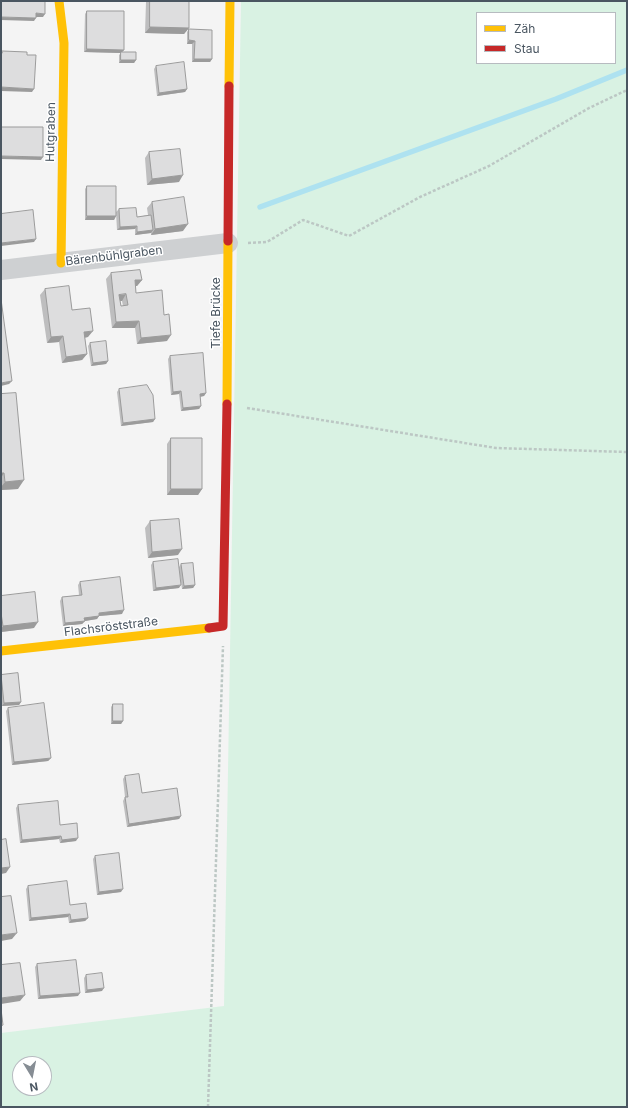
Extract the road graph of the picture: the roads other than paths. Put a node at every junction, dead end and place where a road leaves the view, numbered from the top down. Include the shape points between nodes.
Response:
1 (59, 1) edge
2 (230, 1) edge
3 (228, 243) junction
4 (61, 263) junction
5 (1, 270) edge
6 (224, 626) joint
7 (1, 651) edge

1 - 4 street, Hutgraben via 64,43
2 - 3 street, Tiefe Brücke
3 - 4 street, Bärenbühlgraben
3 - 6 street, Tiefe Brücke
4 - 5 street, Bärenbühlgraben
6 - 7 street, Flachsröststraße

